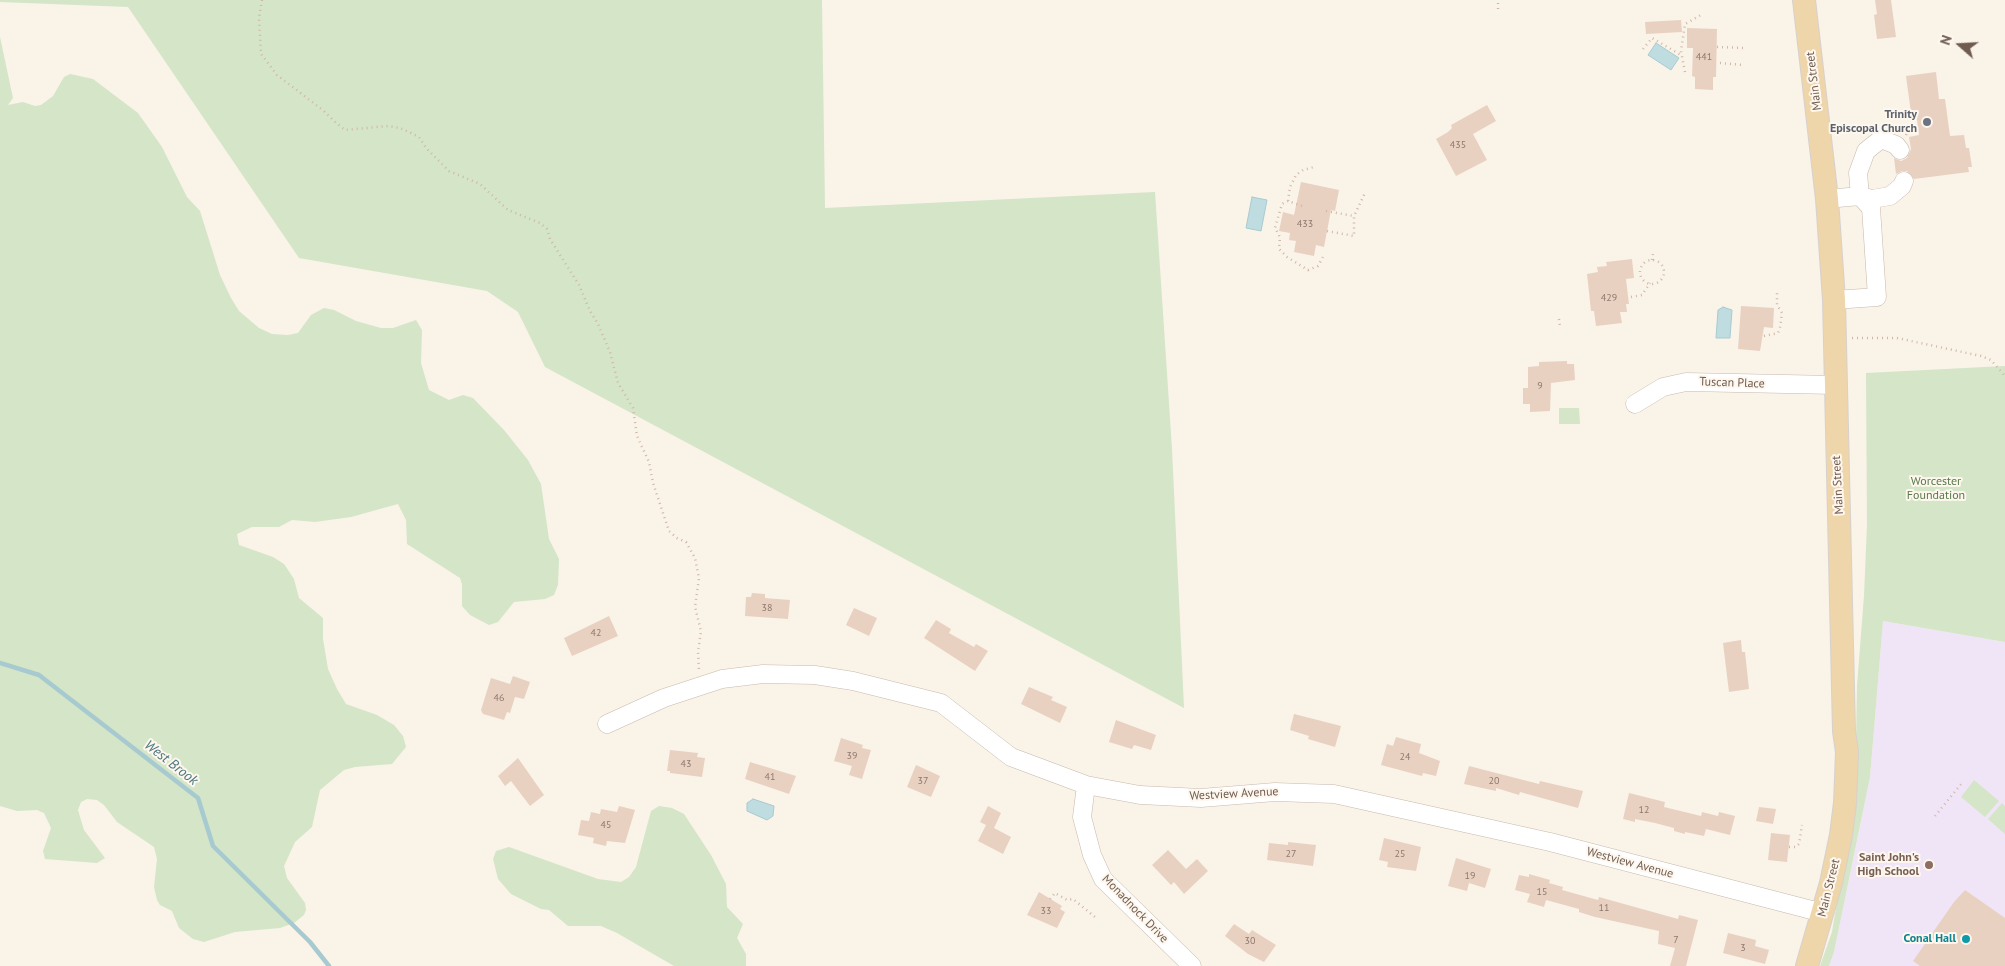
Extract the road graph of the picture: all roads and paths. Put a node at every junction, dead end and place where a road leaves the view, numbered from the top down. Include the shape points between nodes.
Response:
1 (262, 0) edge
2 (1498, 0) edge
3 (1804, 0) edge
4 (1498, 9) dead end
5 (1701, 15) dead end
6 (1717, 47) dead end
7 (1744, 48) dead end
8 (1643, 49) dead end
9 (1682, 56) junction
10 (1720, 63) dead end
11 (1744, 65) dead end
12 (1685, 72) dead end
13 (1900, 150) dead end
14 (1314, 167) dead end
15 (1904, 181) dead end
16 (1366, 193) dead end
17 (1860, 196) junction
18 (1827, 199) junction
19 (1288, 201) junction
20 (1302, 206) dead end
21 (1326, 211) dead end
22 (1354, 216) junction
23 (1327, 231) dead end
24 (1653, 253) dead end
25 (1323, 257) dead end
26 (1652, 260) junction
27 (1650, 283) junction
28 (1777, 292) dead end
29 (1631, 297) dead end
30 (1834, 300) junction
31 (1559, 319) dead end
32 (1560, 327) dead end
33 (1764, 336) dead end
34 (1834, 339) junction
35 (2005, 376) edge
36 (1834, 386) junction
37 (1635, 404) dead end
38 (698, 685) junction
39 (607, 724) dead end
40 (1962, 783) dead end
41 (1086, 785) junction
42 (1934, 816) dead end
43 (1802, 825) dead end
44 (1789, 847) dead end
45 (1050, 899) dead end
46 (1823, 913) junction
47 (1095, 917) dead end
48 (1192, 966) edge
49 (1807, 966) edge

1 - 38 path via 259,18 261,54 281,79 345,130 388,126 412,133 449,171 480,184 508,210 547,229 598,324 618,383 633,408 638,436 669,531 686,542 695,558 699,578 696,607 701,631
2 - 4 path
3 - 18 main road, Main Street
5 - 9 path via 1685,24
6 - 7 path
8 - 9 path via 1652,38
9 - 12 path
10 - 11 path
13 - 17 street via 1881,139 1866,151 1858,173
14 - 19 path via 1302,170 1292,180
15 - 17 street via 1890,196 1872,199
16 - 22 path
17 - 18 street
17 - 30 street via 1871,208 1877,297
18 - 30 main road, Main Street
19 - 20 path
19 - 25 path via 1282,204 1275,228 1280,237 1279,248 1308,270 1318,266
21 - 22 path
22 - 23 path via 1354,236
24 - 26 path
26 - 27 path via 1644,262 1640,269 1643,280
26 - 27 path via 1661,264 1664,272 1661,280
27 - 29 path via 1642,295
28 - 33 path via 1777,305 1782,313 1780,328 1778,333
30 - 34 main road, Main Street
31 - 32 path
34 - 35 path via 1897,338 1932,344 1981,356 1990,360
34 - 36 main road, Main Street
36 - 37 street, Tuscan Place via 1686,382 1662,387
36 - 46 main road, Main Street via 1847,761 1842,830
38 - 39 street, Westview Avenue
38 - 41 street, Westview Avenue via 763,674 811,675 916,696 941,703 1012,757
40 - 42 path
41 - 46 street, Westview Avenue via 1140,795 1202,798 1275,792 1334,794 1550,842
41 - 48 street, Monadnock Drive via 1082,817 1092,855 1103,878
43 - 44 path via 1799,844
45 - 47 path via 1055,893 1066,900 1073,899
46 - 49 main road, Main Street

